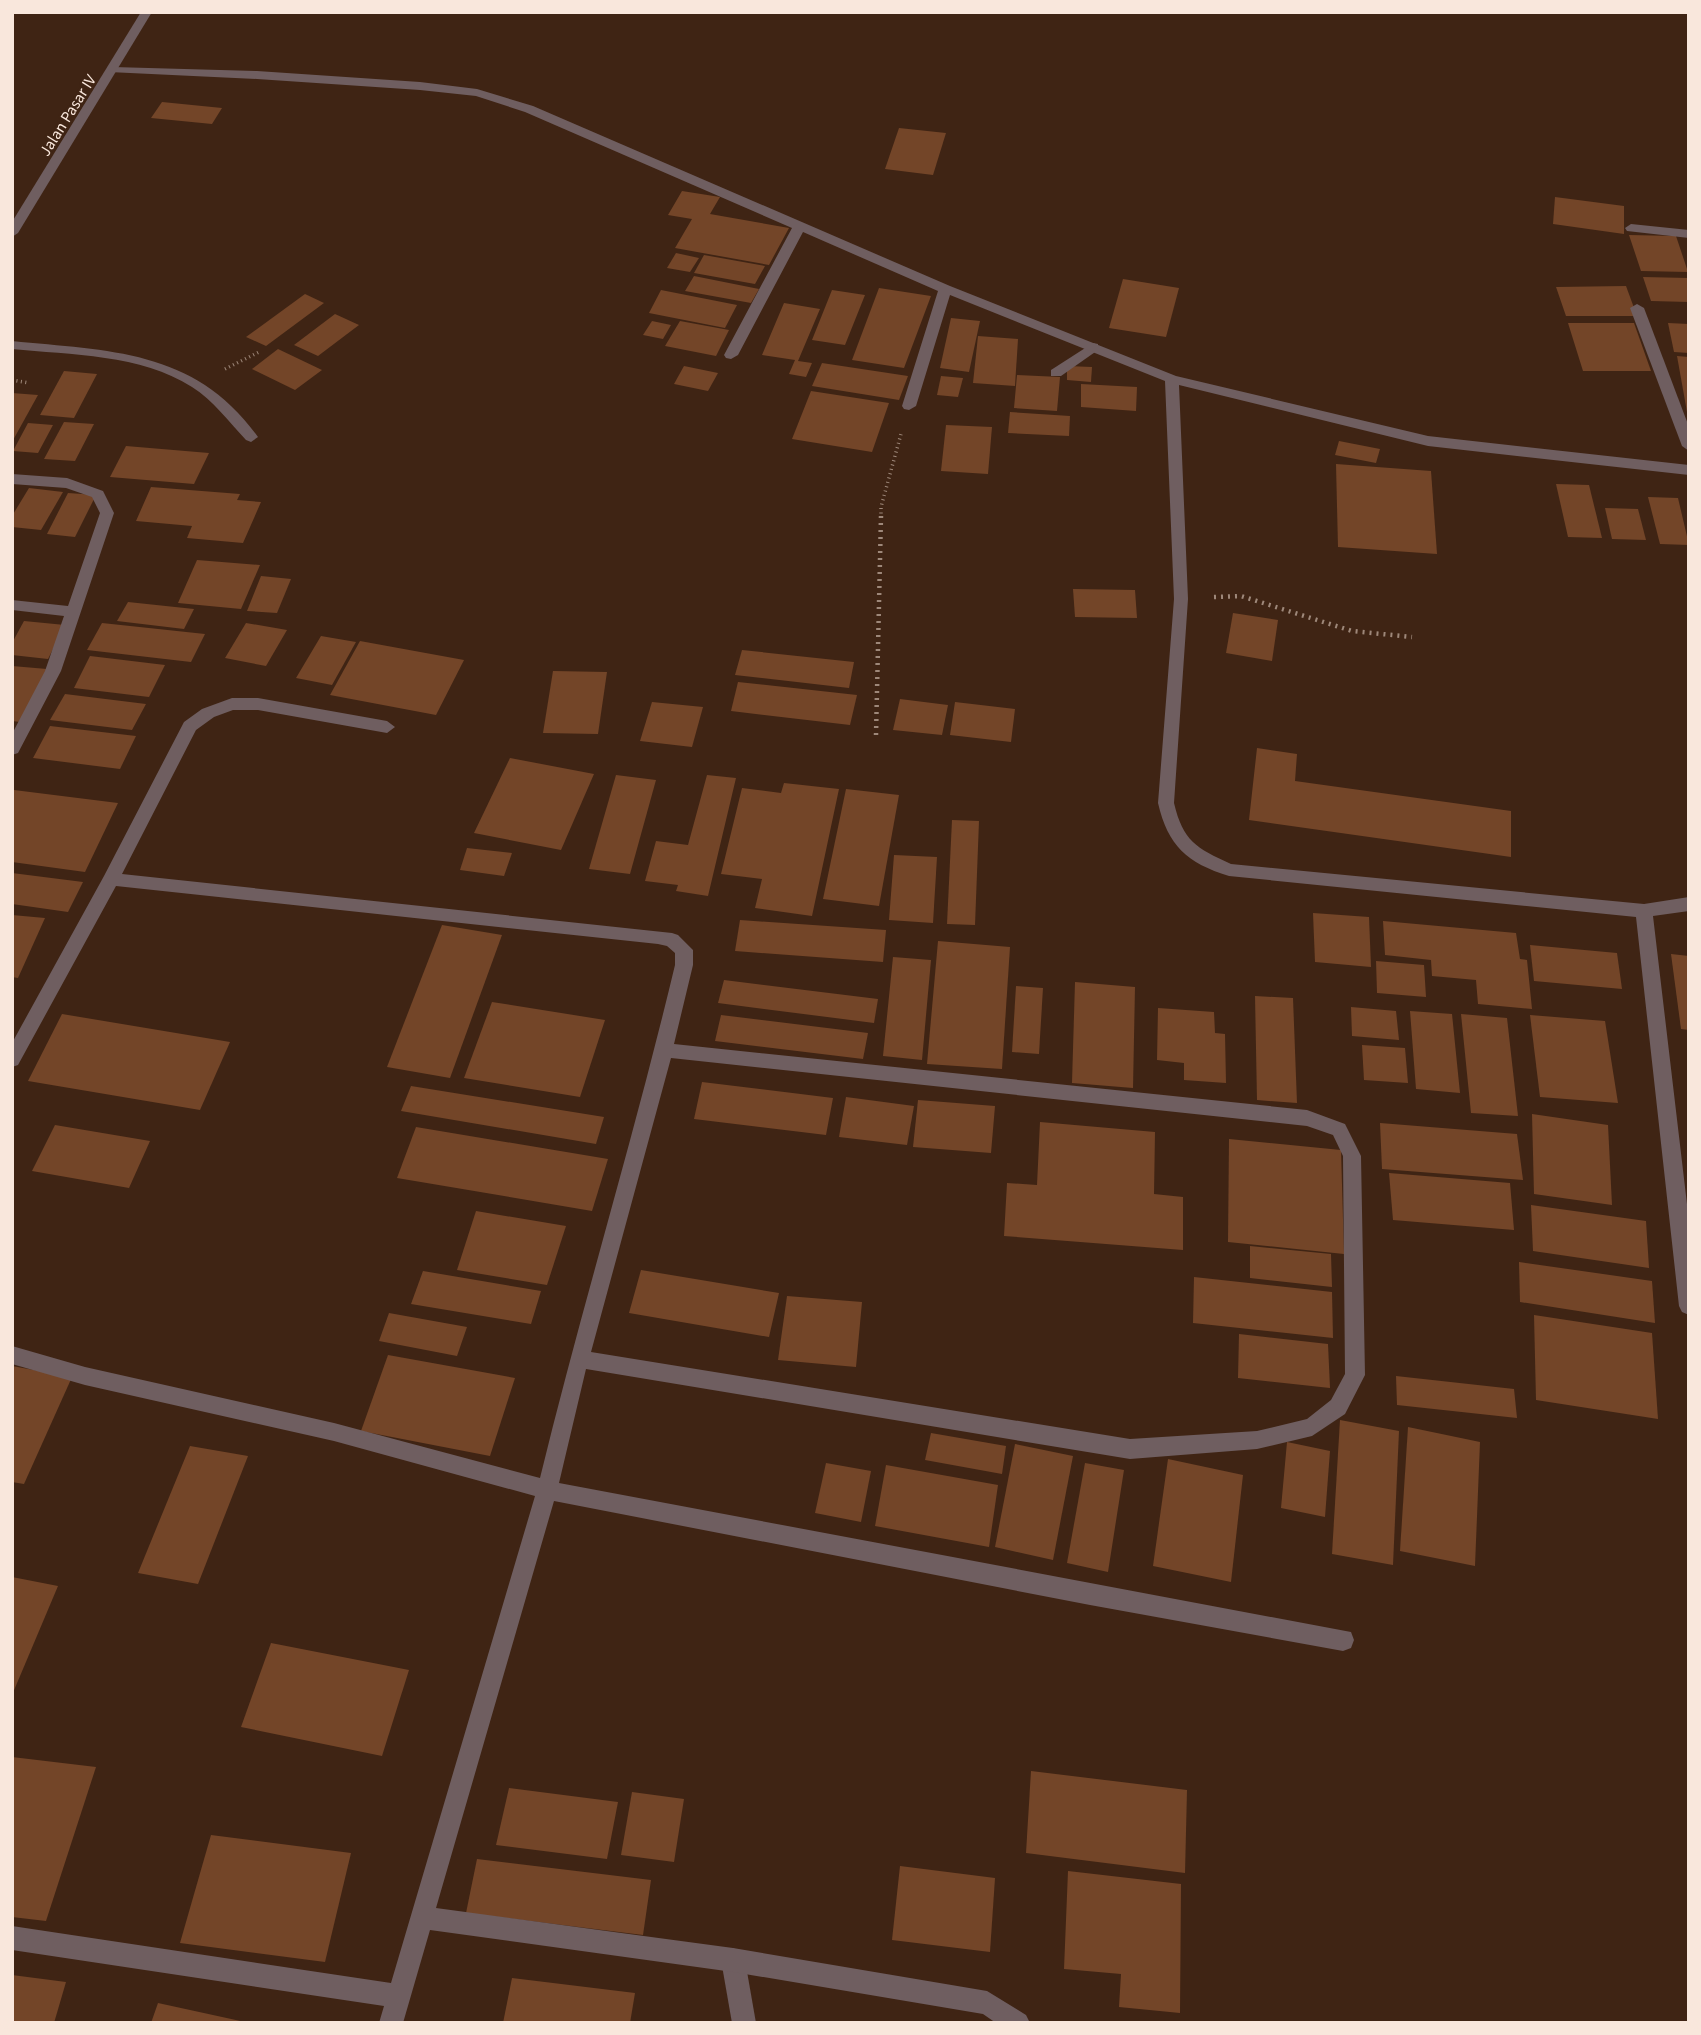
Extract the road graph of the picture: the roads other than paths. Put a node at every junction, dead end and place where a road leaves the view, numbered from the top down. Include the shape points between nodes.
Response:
1 (147, 12) edge
2 (113, 70) junction
3 (799, 227) junction
4 (1631, 228) dead end
5 (12, 233) edge
6 (1689, 234) edge
7 (945, 289) junction
8 (1637, 308) dead end
9 (12, 345) edge
10 (1093, 347) junction
11 (731, 355) dead end
12 (1056, 373) dead end
13 (1172, 379) junction
14 (909, 406) road end
15 (251, 437) dead end
16 (1689, 446) edge
17 (1689, 470) edge
18 (12, 479) edge
19 (12, 606) edge
20 (74, 612) junction
21 (387, 727) dead end
22 (12, 749) edge
23 (111, 879) junction
24 (1689, 904) edge
25 (1644, 911) junction
26 (664, 1050) junction
27 (12, 1060) edge
28 (1689, 1306) edge
29 (12, 1355) edge
30 (579, 1359) junction
31 (547, 1490) junction
32 (1343, 1640) dead end
33 (421, 1917) junction
34 (12, 1938) edge
35 (733, 1961) junction
36 (398, 1996) junction
37 (391, 2023) edge
38 (744, 2023) edge
39 (1018, 2023) edge

1 - 2 street, Jalan Pasar IV
2 - 3 street via 257,75 477,93 529,109
2 - 5 street, Jalan Pasar IV
3 - 7 street
3 - 11 street
4 - 6 street
7 - 10 street
7 - 14 street
8 - 16 street
9 - 15 street via 153,365 197,384
10 - 12 street
10 - 13 street
13 - 17 street via 1429,441
13 - 25 street via 1181,598 1166,803 1171,830 1190,852 1229,870
18 - 20 street via 67,483 98,494 107,513
19 - 20 street
20 - 22 street via 53,671
21 - 23 street via 258,704 232,704 208,713 190,726
23 - 26 street via 672,940 684,950 684,965
23 - 27 street
24 - 25 street
25 - 28 street
26 - 30 street
26 - 30 street via 1307,1118 1339,1129 1352,1156 1355,1375 1338,1408 1312,1427 1257,1440 1130,1449
29 - 31 street via 334,1432
30 - 31 street
31 - 32 street
31 - 33 street
33 - 35 street
33 - 36 street
34 - 36 street
35 - 38 street
35 - 39 street via 987,2003
36 - 37 street

